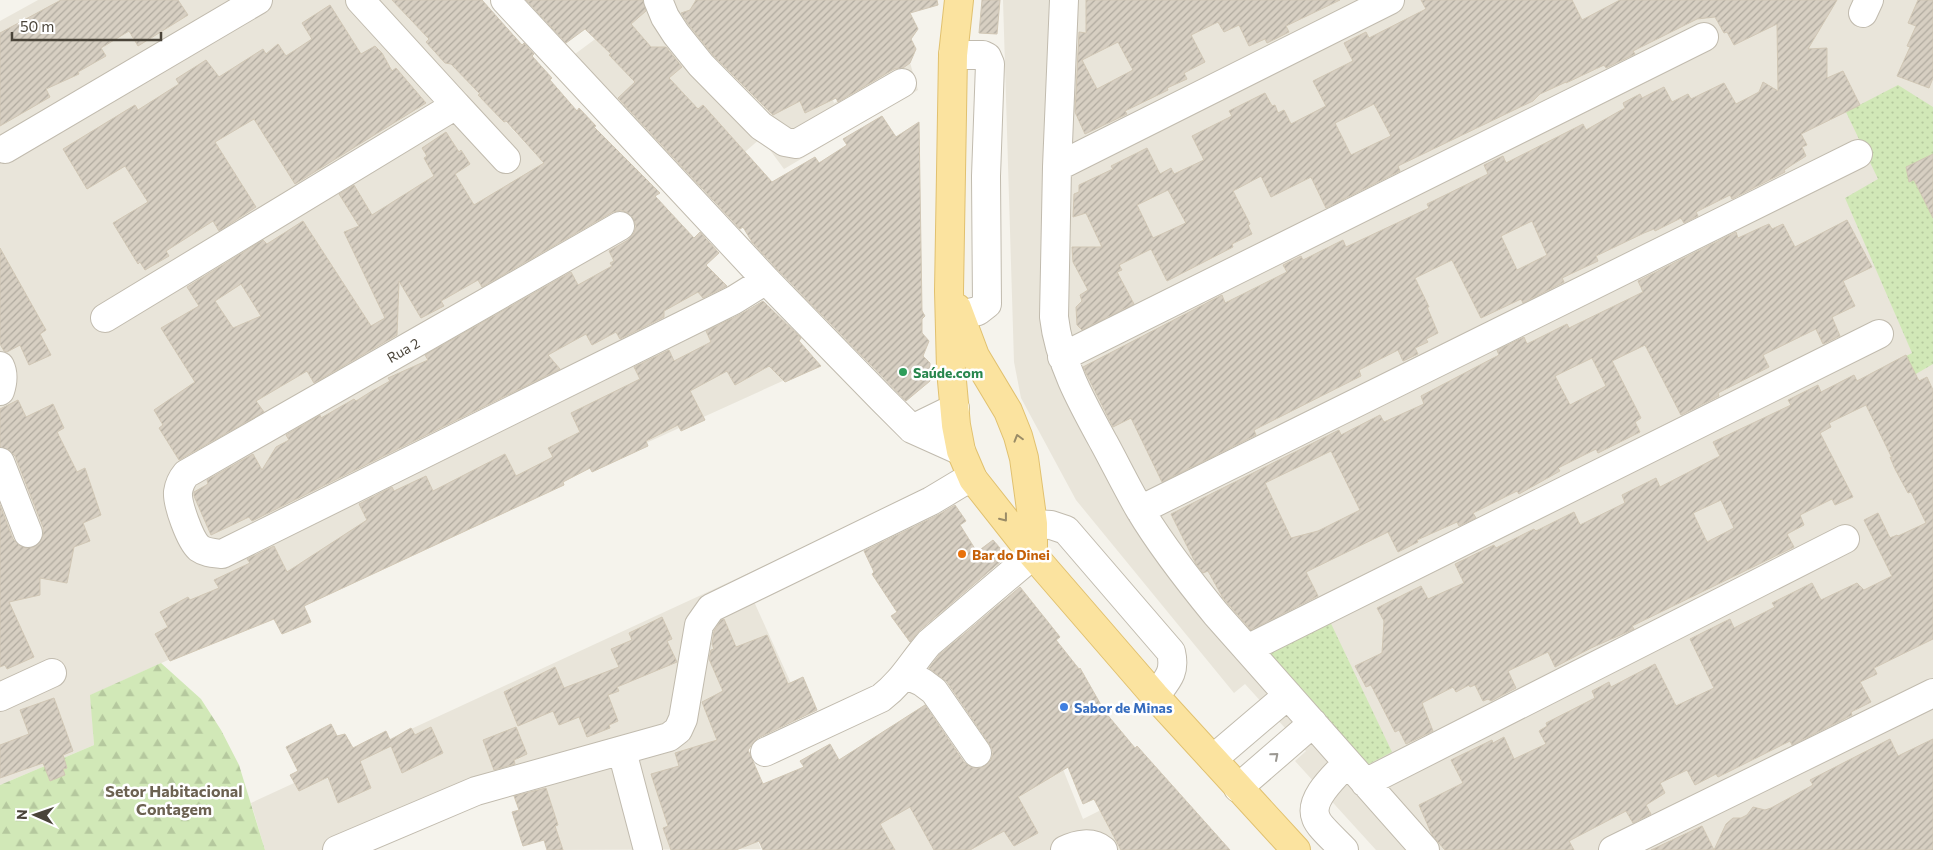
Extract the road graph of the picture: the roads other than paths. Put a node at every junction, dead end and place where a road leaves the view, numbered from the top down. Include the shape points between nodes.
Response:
1 (258, 0) edge
2 (360, 0) edge
3 (505, 0) edge
4 (658, 0) edge
5 (959, 0) edge
6 (1064, 0) edge
7 (1390, 0) edge
8 (1704, 37) dead end
9 (953, 55) junction
10 (902, 83) dead end
11 (456, 105) junction
12 (5, 149) dead end
13 (1858, 154) dead end
14 (506, 160) dead end
15 (1057, 167) junction
16 (620, 226) dead end
17 (766, 280) junction
18 (955, 303) junction
19 (106, 318) dead end
20 (1879, 334) dead end
21 (1062, 357) junction
22 (0, 366) edge
23 (0, 391) edge
24 (998, 397) junction
25 (955, 408) junction
26 (912, 429) junction
27 (961, 451) junction
28 (0, 462) edge
29 (1024, 464) junction
30 (977, 484) junction
31 (1140, 510) junction
32 (1033, 524) junction
33 (28, 533) dead end
34 (1845, 539) dead end
35 (1033, 555) junction
36 (1247, 649) junction
37 (52, 673) dead end
38 (906, 675) junction
39 (1932, 693) edge
40 (1288, 695) junction
41 (1156, 696) junction
42 (0, 697) edge
43 (1313, 723) junction
44 (622, 751) junction
45 (765, 752) dead end
46 (977, 753) dead end
47 (1213, 759) junction
48 (1347, 763) junction
49 (1365, 783) junction
50 (1238, 788) junction
51 (337, 850) edge
52 (648, 850) edge
53 (1065, 850) edge
54 (1103, 850) edge
55 (1296, 850) edge
56 (1344, 850) edge
57 (1425, 850) edge
58 (1613, 850) edge

1 - 12 street
2 - 11 street
3 - 17 street
4 - 10 street via 676,34 701,65 761,126 784,142 796,144
5 - 9 main road
6 - 15 street
7 - 15 street
8 - 21 street
9 - 18 main road
9 - 18 street via 983,55 990,64 986,304 978,311
11 - 14 street
11 - 19 street
13 - 31 street
15 - 21 street via 1054,317
16 - 17 street, Rua 2 via 186,474 180,482 178,500 198,547 222,554 734,300
17 - 26 street
18 - 24 main road via 974,356
18 - 25 main road via 951,370
20 - 36 street
21 - 31 street via 1090,418
22 - 23 street via 3,370
24 - 25 main road via 988,394 974,396
29 -> 24 main road via 1018,436 1008,411
25 - 26 street
25 - 27 main road
26 - 27 street
27 - 30 main road
28 - 33 street
29 - 30 main road via 1009,488 994,491
29 - 32 main road
30 -> 35 main road
30 - 44 street via 961,483 931,501 711,608 699,625 683,719 678,730
31 - 36 street via 1183,573
32 - 35 main road
32 - 41 street via 1066,530 1172,652 1171,676
34 - 49 street
35 - 38 street via 929,643
35 - 41 main road
36 - 40 street
37 - 42 street
38 - 45 street via 881,698
38 - 46 street via 934,691
39 - 58 street
40 - 43 street
40 - 47 street
41 - 47 main road
43 - 48 street
50 -> 43 street
44 - 51 street via 476,791
44 - 52 street
47 - 50 main road
48 - 49 street
48 - 56 street via 1322,790 1314,808 1316,819
49 - 57 street
50 - 55 main road
53 - 54 street via 1078,844 1098,846

